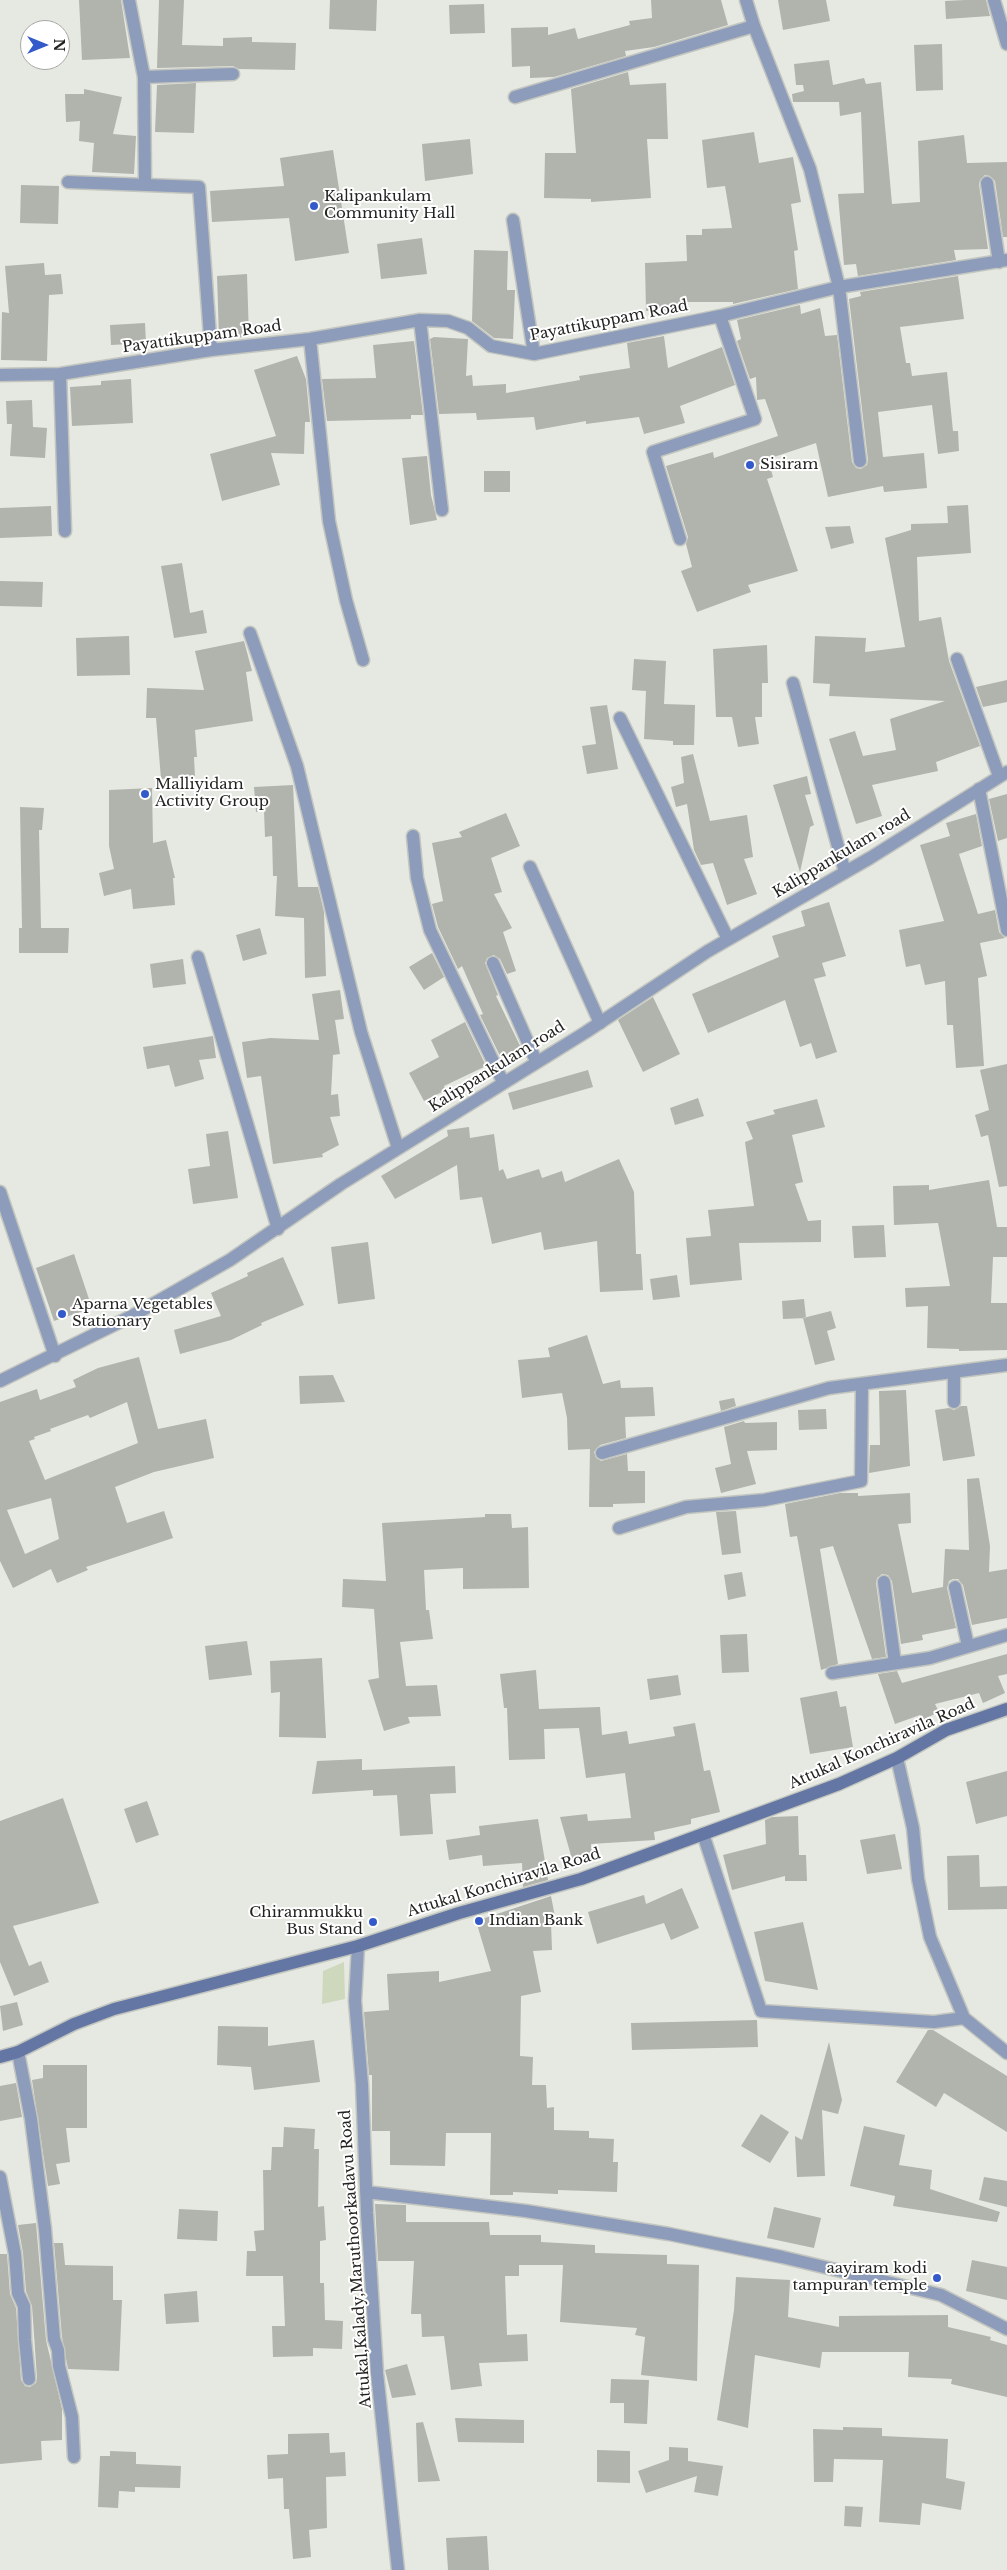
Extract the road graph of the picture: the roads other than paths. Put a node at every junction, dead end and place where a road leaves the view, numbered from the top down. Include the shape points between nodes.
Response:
1 (130, 0) edge
2 (746, 0) edge
3 (994, 0) edge
4 (754, 26) junction
5 (1007, 44) edge
6 (233, 74) dead end
7 (144, 77) junction
8 (515, 97) dead end
9 (68, 182) dead end
10 (987, 183) dead end
11 (146, 185) junction
12 (513, 220) dead end
13 (1003, 261) edge
14 (840, 287) junction
15 (720, 316) junction
16 (420, 320) junction
17 (310, 338) junction
18 (212, 350) junction
19 (534, 354) junction
20 (60, 374) junction
21 (0, 375) edge
22 (860, 461) dead end
23 (442, 510) dead end
24 (65, 531) dead end
25 (680, 539) dead end
26 (250, 632) dead end
27 (957, 659) dead end
28 (363, 660) dead end
29 (793, 684) dead end
30 (620, 718) dead end
31 (1003, 774) edge
32 (979, 789) junction
33 (413, 836) dead end
34 (530, 867) dead end
35 (845, 872) junction
36 (1007, 930) edge
37 (728, 939) junction
38 (198, 957) dead end
39 (494, 963) dead end
40 (600, 1022) junction
41 (536, 1061) junction
42 (503, 1082) junction
43 (398, 1148) junction
44 (0, 1192) edge
45 (278, 1229) junction
46 (55, 1356) junction
47 (1007, 1365) edge
48 (954, 1372) junction
49 (0, 1381) edge
50 (862, 1384) junction
51 (954, 1402) dead end
52 (602, 1453) dead end
53 (619, 1528) dead end
54 (884, 1582) dead end
55 (955, 1587) dead end
56 (1007, 1635) edge
57 (968, 1646) junction
58 (895, 1663) junction
59 (832, 1673) dead end
60 (1007, 1709) edge
61 (897, 1758) junction
62 (703, 1834) junction
63 (358, 1946) junction
64 (964, 2018) junction
65 (18, 2052) junction
66 (1007, 2053) edge
67 (0, 2057) edge
68 (0, 2177) edge
69 (366, 2192) junction
70 (1007, 2329) edge
71 (29, 2378) dead end
72 (74, 2457) dead end
73 (398, 2570) edge

1 - 7 street
2 - 4 street
3 - 5 street
4 - 8 street
4 - 14 street via 810,169
6 - 7 street
7 - 11 street
9 - 11 street
10 - 13 street
11 - 18 street via 199,187
12 - 19 street
13 - 14 street, Payattikuppam Road
14 - 15 street, Payattikuppam Road
14 - 22 street
15 - 19 street, Payattikuppam Road
15 - 25 street via 755,419 653,452
16 - 17 street, Payattikuppam Road
16 - 19 street, Payattikuppam Road via 448,321 468,328 491,346
16 - 23 street
17 - 18 street, Payattikuppam Road
17 - 28 street via 329,521
18 - 20 street, Payattikuppam Road
20 - 21 street, Payattikuppam Road
20 - 24 street
26 - 43 street via 297,766 361,1032
27 - 31 street
29 - 35 street
30 - 37 street
31 - 32 street, Kalippankulam road
32 - 35 street, Kalippankulam road
32 - 36 street
33 - 42 street via 417,878 430,930
34 - 40 street
35 - 37 street, Kalippankulam road
37 - 40 street, Kalippankulam road
38 - 45 street
39 - 41 street
40 - 41 street, Kalippankulam road
41 - 42 street, Kalippankulam road
42 - 43 street, Kalippankulam road
43 - 45 street, Kalippankulam road
44 - 46 street
45 - 46 street, Kalippankulam road via 230,1260
46 - 49 street, Kalippankulam road
47 - 48 street
48 - 50 street
48 - 51 street
50 - 52 street via 829,1388
50 - 53 street via 861,1481 764,1500 686,1507
54 - 58 street
55 - 57 street
56 - 57 street
57 - 58 street via 930,1658
58 - 59 street
60 - 61 main road, Attukal Konchiravila Road via 946,1730
61 - 62 main road, Attukal Konchiravila Road via 840,1784
61 - 64 street via 913,1828 918,1879 930,1937
62 - 63 main road, Attukal Konchiravila Road via 580,1879
62 - 64 street via 761,2012 934,2022
63 - 65 main road, Attukal Konchiravila Road via 114,2009 74,2024
63 - 69 street, Attukal,Kalady,Maruthoorkadavu Road via 355,2001
64 - 66 street
65 - 67 main road, Attukal Konchiravila Road
65 - 72 street via 31,2119 54,2339 72,2417
68 - 71 street via 15,2254 18,2293 24,2306
69 - 70 street via 526,2211 669,2234 782,2257 941,2295
69 - 73 street, Attukal,Kalady,Maruthoorkadavu Road via 378,2373

